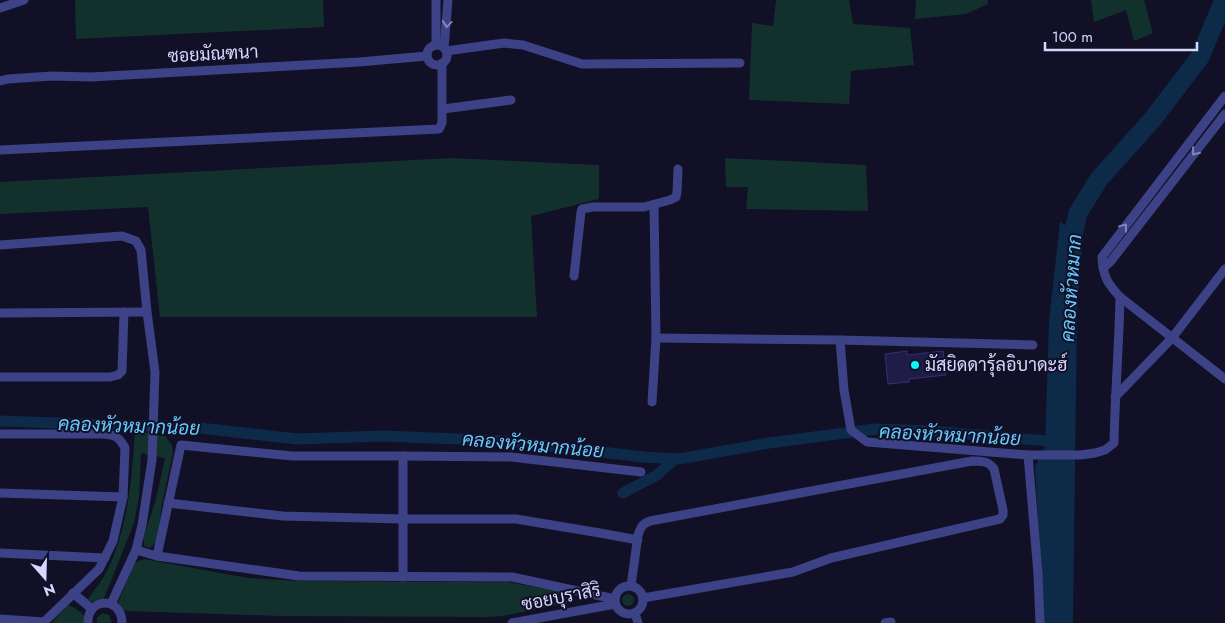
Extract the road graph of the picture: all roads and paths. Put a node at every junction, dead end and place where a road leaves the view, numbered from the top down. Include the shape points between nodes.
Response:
1 (24, 0) edge
2 (436, 0) edge
3 (448, 0) edge
4 (0, 8) edge
5 (442, 48) junction
6 (427, 56) junction
7 (442, 63) junction
8 (740, 64) dead end
9 (0, 81) edge
10 (1225, 96) edge
11 (511, 100) dead end
12 (443, 108) junction
13 (1225, 114) edge
14 (0, 150) edge
15 (678, 169) dead end
16 (654, 205) junction
17 (0, 245) edge
18 (1102, 268) junction
19 (1225, 269) edge
20 (574, 276) dead end
21 (1120, 296) junction
22 (0, 312) edge
23 (124, 312) junction
24 (147, 312) junction
25 (656, 338) junction
26 (1172, 338) junction
27 (840, 340) junction
28 (1033, 344) dead end
29 (0, 377) edge
30 (1225, 379) edge
31 (1114, 397) junction
32 (652, 402) dead end
33 (0, 434) edge
34 (1032, 455) junction
35 (403, 456) junction
36 (641, 472) dead end
37 (0, 493) edge
38 (123, 497) junction
39 (168, 503) junction
40 (402, 519) junction
41 (638, 540) junction
42 (136, 550) junction
43 (0, 553) edge
44 (157, 556) junction
45 (106, 558) junction
46 (402, 577) junction
47 (631, 586) junction
48 (73, 593) junction
49 (643, 598) junction
50 (615, 601) junction
51 (111, 604) junction
52 (92, 609) junction
53 (635, 612) junction
54 (0, 619) edge
55 (44, 622) edge
56 (88, 623) edge
57 (122, 623) edge
58 (512, 623) edge
59 (638, 623) edge
60 (1040, 623) edge

1 - 4 street
2 - 5 street
3 -> 5 street
5 - 6 street via 433,45
5 - 7 street via 447,57
5 - 8 street via 504,43 523,45 582,64
6 - 7 street, ซอยมัณฑนา via 432,63
6 - 9 street, ซอยมัณฑนา
7 - 12 street
18 -> 10 street via 1102,257
11 - 12 street
12 - 14 street via 442,123 438,129 432,130
13 -> 18 street via 1111,261
15 - 16 street via 676,197
16 - 20 street via 582,209
16 - 25 street
17 - 24 street via 122,236 136,241 141,250
18 - 21 street via 1110,286
19 - 26 street
21 - 26 street
21 - 31 street
22 - 23 street
23 - 24 street
23 - 29 street via 122,371 118,375
24 - 42 street via 155,372 152,460
25 - 27 street
25 - 32 street
26 - 30 street
26 - 31 street
27 - 28 street
27 - 34 street via 851,430 867,442
31 - 34 street via 1114,443 1105,450 1080,455
33 - 38 street via 114,435 124,448
34 - 60 street
35 - 36 street via 511,458
35 - 39 street via 292,456 181,445
35 - 40 street
37 - 38 street
38 - 45 street via 114,541
39 - 40 street via 283,516
39 - 44 street
40 - 41 street via 516,519
40 - 46 street
41 - 47 street
41 - 49 street via 644,523 657,519 972,461 992,465 1003,510 1000,519 831,558 793,572
42 - 44 street
42 - 51 street
43 - 45 street
44 - 46 street via 298,576
45 - 48 street
46 - 50 street via 512,577
47 - 49 street via 639,590
47 - 50 street, ซอยบุราสิริ via 619,590
48 - 52 street
48 - 55 street
49 - 53 street
50 - 53 street, ซอยบุราสิริ via 617,608 625,613
50 - 58 street, ซอยบุราสิริ
51 - 52 street via 102,603
51 - 57 street via 120,613
52 - 56 street
53 - 59 street
54 - 55 street

